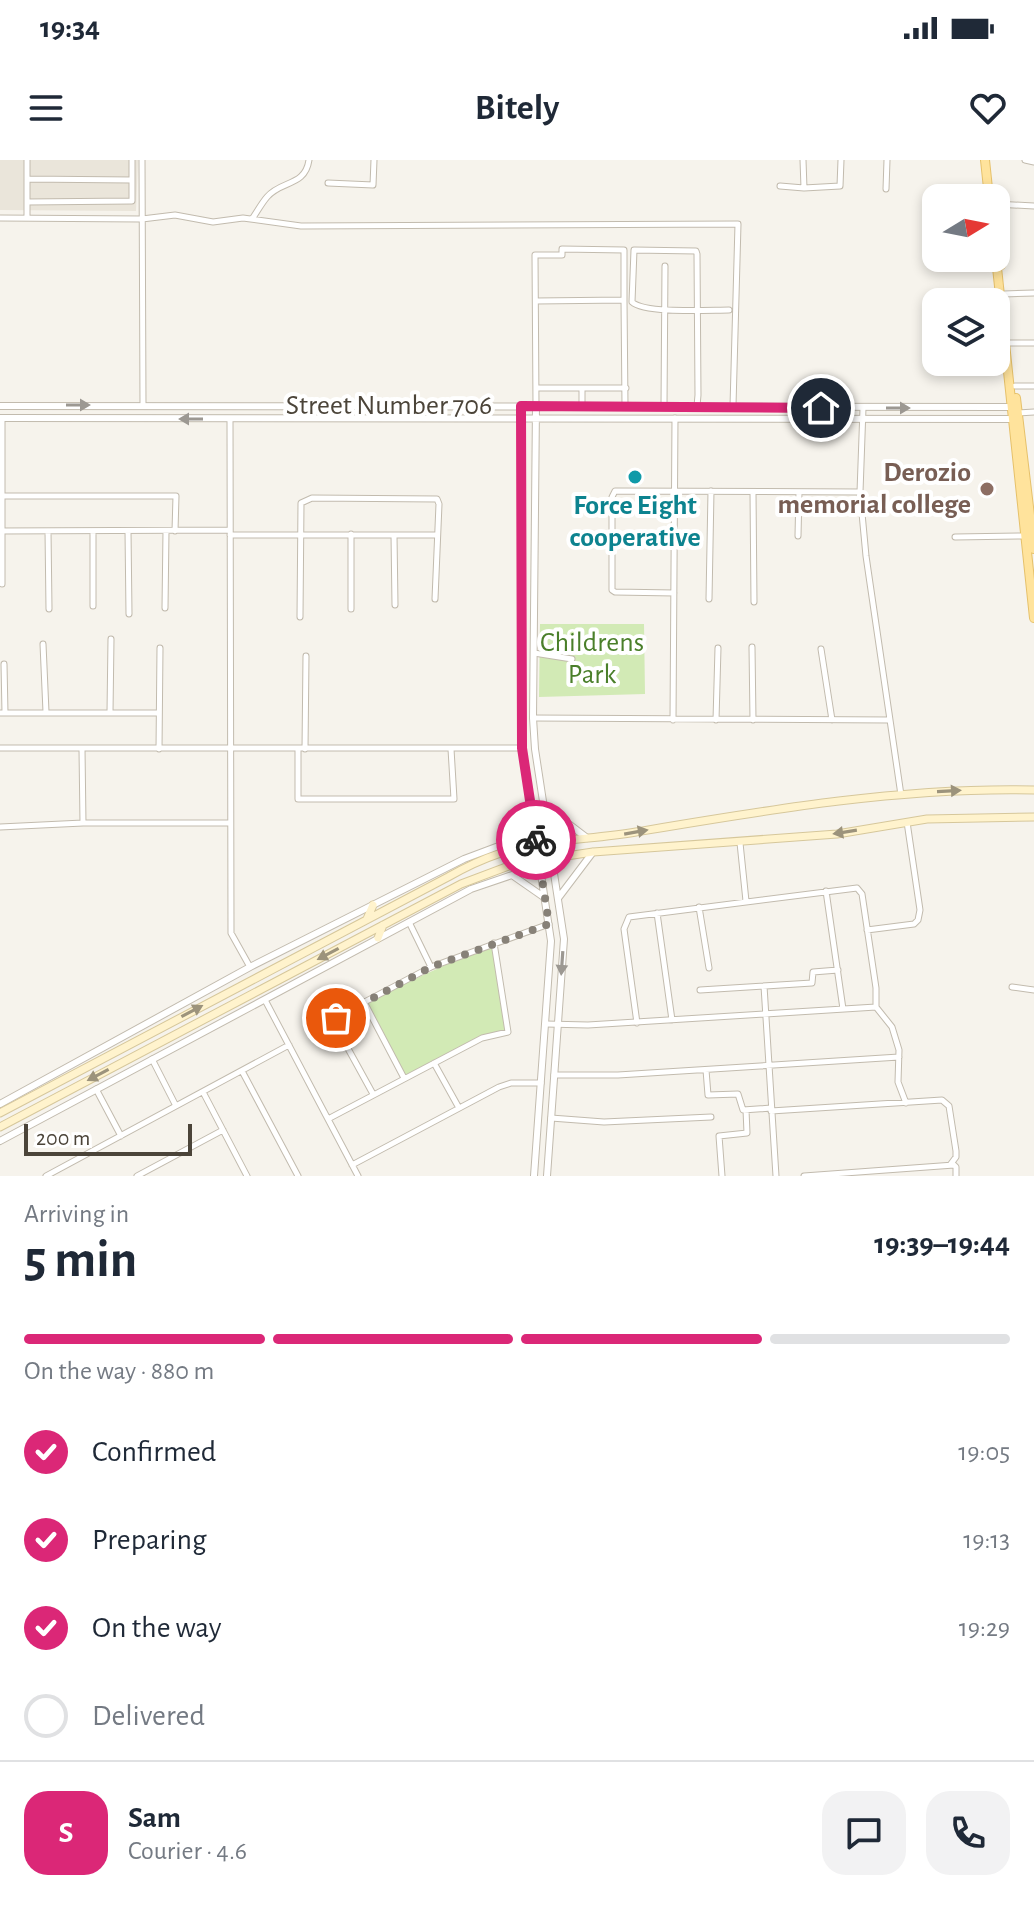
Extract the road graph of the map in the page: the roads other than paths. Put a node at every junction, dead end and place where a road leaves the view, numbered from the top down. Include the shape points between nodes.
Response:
1 (27, 160) edge
2 (132, 160) edge
3 (142, 160) edge
4 (309, 160) edge
5 (374, 160) edge
6 (803, 160) edge
7 (841, 160) edge
8 (887, 160) edge
9 (988, 160) edge
10 (1025, 160) edge
11 (1034, 162) edge
12 (27, 179) junction
13 (132, 180) junction
14 (328, 183) dead end
15 (991, 184) edge
16 (780, 186) dead end
17 (804, 188) junction
18 (886, 189) dead end
19 (27, 202) junction
20 (1010, 202) edge
21 (1034, 206) edge
22 (0, 218) edge
23 (27, 218) junction
24 (142, 219) junction
25 (252, 219) junction
26 (665, 266) dead end
27 (1034, 293) edge
28 (1010, 294) edge
29 (624, 300) junction
30 (536, 301) junction
31 (665, 308) junction
32 (698, 309) junction
33 (729, 310) dead end
34 (1010, 343) edge
35 (1034, 343) edge
36 (1010, 355) edge
37 (1010, 360) edge
38 (1015, 386) junction
39 (1034, 386) edge
40 (537, 388) junction
41 (626, 388) junction
42 (582, 389) junction
43 (143, 405) junction
44 (536, 405) junction
45 (0, 406) edge
46 (521, 406) junction
47 (582, 406) junction
48 (625, 406) junction
49 (664, 406) junction
50 (697, 406) junction
51 (733, 406) junction
52 (863, 408) junction
53 (1034, 412) edge
54 (1016, 413) junction
55 (1, 418) edge
56 (521, 418) junction
57 (675, 418) junction
58 (862, 418) junction
59 (230, 419) junction
60 (536, 419) junction
61 (674, 491) junction
62 (711, 491) junction
63 (753, 492) junction
64 (799, 492) junction
65 (860, 492) junction
66 (2, 496) edge
67 (1031, 515) edge
68 (1030, 530) edge
69 (1, 531) edge
70 (48, 531) junction
71 (93, 531) junction
72 (128, 531) junction
73 (166, 531) junction
74 (175, 531) junction
75 (230, 533) junction
76 (300, 534) junction
77 (351, 534) junction
78 (394, 535) junction
79 (437, 535) junction
80 (798, 536) dead end
81 (955, 537) dead end
82 (612, 541) junction
83 (674, 542) junction
84 (1031, 549) edge
85 (2, 584) dead end
86 (674, 593) junction
87 (435, 599) dead end
88 (709, 599) dead end
89 (754, 602) dead end
90 (395, 605) dead end
91 (93, 606) dead end
92 (165, 608) dead end
93 (49, 609) dead end
94 (351, 609) dead end
95 (129, 614) dead end
96 (300, 617) dead end
97 (1034, 618) edge
98 (111, 639) dead end
99 (43, 644) dead end
100 (752, 647) dead end
101 (160, 648) dead end
102 (718, 648) dead end
103 (821, 649) dead end
104 (534, 653) junction
105 (306, 656) dead end
106 (572, 659) dead end
107 (4, 664) dead end
108 (46, 712) junction
109 (110, 712) junction
110 (2, 713) edge
111 (159, 713) junction
112 (533, 718) junction
113 (673, 720) junction
114 (716, 720) junction
115 (753, 720) junction
116 (832, 720) junction
117 (890, 720) junction
118 (0, 748) edge
119 (522, 748) junction
120 (82, 749) junction
121 (159, 749) junction
122 (230, 749) junction
123 (302, 749) junction
124 (451, 749) junction
125 (1034, 790) edge
126 (901, 795) junction
127 (545, 806) junction
128 (532, 809) junction
129 (1034, 817) edge
130 (907, 822) junction
131 (83, 823) junction
132 (230, 823) junction
133 (0, 827) edge
134 (588, 839) junction
135 (740, 843) junction
136 (551, 844) junction
137 (537, 845) junction
138 (593, 852) junction
139 (553, 858) junction
140 (538, 860) junction
141 (826, 891) junction
142 (558, 897) junction
143 (545, 898) junction
144 (746, 901) junction
145 (373, 905) junction
146 (699, 907) junction
147 (657, 913) junction
148 (367, 919) junction
149 (409, 922) junction
150 (549, 924) junction
151 (383, 925) junction
152 (867, 930) junction
153 (378, 938) junction
154 (494, 943) junction
155 (250, 967) junction
156 (431, 967) junction
157 (709, 968) dead end
158 (838, 970) junction
159 (764, 986) junction
160 (1012, 987) dead end
161 (700, 990) dead end
162 (1034, 990) edge
163 (265, 1000) junction
164 (364, 1002) junction
165 (876, 1007) junction
166 (843, 1009) junction
167 (765, 1014) junction
168 (672, 1020) junction
169 (637, 1023) junction
170 (546, 1024) junction
171 (558, 1024) junction
172 (289, 1045) junction
173 (899, 1057) junction
174 (152, 1059) junction
175 (434, 1063) junction
176 (768, 1066) junction
177 (242, 1070) junction
178 (706, 1070) junction
179 (554, 1075) junction
180 (404, 1078) junction
181 (541, 1083) junction
182 (96, 1089) junction
183 (203, 1092) junction
184 (373, 1094) junction
185 (906, 1103) junction
186 (0, 1104) edge
187 (176, 1106) junction
188 (459, 1108) junction
189 (746, 1110) junction
190 (771, 1110) junction
191 (0, 1113) edge
192 (711, 1117) dead end
193 (551, 1118) junction
194 (328, 1119) junction
195 (0, 1127) edge
196 (223, 1130) junction
197 (121, 1136) junction
198 (0, 1141) edge
199 (352, 1165) junction
200 (950, 1165) junction
201 (140, 1175) edge
202 (548, 1175) edge
203 (46, 1176) edge
204 (247, 1176) edge
205 (298, 1176) edge
206 (358, 1176) edge
207 (534, 1176) edge
208 (722, 1176) edge
209 (776, 1176) edge
210 (804, 1176) edge
211 (956, 1176) edge

1 - 12 street
2 - 13 street
3 - 24 street
4 - 25 street via 302,177 267,196
5 - 14 street via 373,185
6 - 17 street
7 - 17 street via 840,186
8 - 18 street
9 - 15 main road
10 - 11 street
12 - 13 street
12 - 19 street
13 - 19 street via 132,201
16 - 17 street
19 - 23 street
20 - 21 street
22 - 23 street
23 - 24 street
24 - 25 street
24 - 43 street
25 - 51 street via 301,226 738,224
26 - 31 street
27 - 28 street
29 - 30 street
29 - 30 street via 624,250 562,249 562,255 535,255
29 - 41 street
30 - 40 street
31 - 32 street
31 - 32 street via 632,302 634,250 696,251
31 - 49 street
32 - 33 street
32 - 50 street
34 - 35 street
36 - 38 main road
37 - 54 main road
38 - 39 street
38 - 54 main road
40 - 42 street
40 - 44 street
41 - 42 street
41 - 48 street
42 - 47 street
45 -> 43 street, Street Number 706
43 - 46 street, Street Number 706
44 - 46 street, Street Number 706
44 - 47 street, Street Number 706
44 - 60 street
46 - 56 street
47 - 48 street, Street Number 706
48 - 49 street, Street Number 706
49 - 50 street, Street Number 706
50 - 51 street, Street Number 706
51 - 52 street, Street Number 706
52 -> 54 street, Street Number 706
52 - 58 street
53 - 54 street
54 - 58 street
54 - 67 main road
54 - 68 main road
59 -> 55 street
55 - 66 street
56 - 59 street
56 - 60 street
56 - 119 street
57 - 58 street
57 - 60 street
57 - 61 street
58 - 65 street
59 - 75 street
60 - 104 street
61 - 62 street
61 - 82 street via 615,491
61 - 83 street
62 - 63 street
62 - 88 street
63 - 64 street
63 - 89 street
64 - 65 street
64 - 80 street
65 - 117 street
66 - 69 street
66 - 74 street via 176,496
67 - 68 main road
68 - 81 street
68 - 84 main road
69 - 70 street
69 - 85 street
70 - 71 street
70 - 93 street
71 - 72 street
71 - 91 street
72 - 73 street
72 - 95 street
73 - 74 street
73 - 92 street
74 - 75 street
75 - 76 street
75 - 122 street
76 - 77 street
76 - 79 street via 301,503 306,499 431,497 439,504
76 - 96 street
77 - 78 street
77 - 94 street
78 - 79 street
78 - 90 street
79 - 87 street
82 - 83 street
82 - 86 street via 612,590
83 - 86 street
84 - 97 main road
86 - 113 street
98 - 109 street
99 - 108 street
100 - 115 street
101 - 111 street
102 - 114 street
103 - 116 street
104 - 106 street
104 - 112 street
105 - 123 street
107 - 110 street
108 - 109 street
108 - 110 street
109 - 111 street
111 - 121 street
112 - 113 street
112 - 127 street
113 - 114 street
114 - 115 street
115 - 116 street
116 - 117 street
117 - 126 street
118 - 120 street
119 - 124 street
119 - 128 street
120 - 121 street
120 - 131 street
121 - 122 street
122 - 123 street
122 - 132 street
123 - 124 street
123 - 124 street via 298,799 454,799
126 -> 125 main road
134 -> 126 main road via 751,812
127 - 134 street
127 - 136 street
128 - 137 street
128 - 145 street via 504,844
129 - 130 main road
130 -> 135 main road
130 - 152 street via 918,920
131 - 132 street
131 - 133 street
132 - 155 street via 231,933
134 - 136 main road
135 - 138 main road
135 - 144 street
136 - 137 main road
136 - 139 street
137 - 140 street
137 - 148 main road via 474,863
138 - 139 main road
138 - 142 street
139 - 140 main road
139 - 142 street
140 - 143 street
140 - 151 main road via 484,874
141 - 144 street
141 - 152 street via 859,889
141 - 158 street
142 -> 171 street via 564,939
143 - 149 street via 509,875
143 - 150 street
144 - 146 street
145 - 148 main road
145 - 155 street
146 - 147 street
146 - 157 street
147 - 168 street
147 - 169 street via 632,916 624,925
191 -> 148 main road
149 - 153 street
149 - 156 street
150 - 154 street
150 - 170 street
151 - 153 main road
151 -> 195 main road
152 - 165 street
153 - 163 street
154 - 156 street
154 - 175 street via 508,1032 482,1038
155 - 186 street
156 - 164 street
158 - 159 street via 813,972 812,983
158 - 166 street
159 - 161 street
159 - 167 street
160 - 162 street
163 - 172 street
163 - 174 street
164 - 180 street
164 - 184 street via 335,1023
165 - 166 street
165 - 173 street via 892,1027
166 - 167 street
167 - 168 street
167 - 176 street
168 - 169 street
169 - 171 street
170 - 171 street
170 - 181 street
171 - 179 street
172 - 177 street
172 - 194 street
173 - 176 street
173 - 185 street via 898,1082
174 - 182 street
174 - 187 street
175 - 180 street
175 - 188 street
176 - 178 street
176 - 190 street
177 - 183 street
177 - 205 street
178 - 179 street
178 - 189 street via 708,1095 738,1094
179 - 193 street
180 - 184 street
181 - 188 street via 511,1083
181 - 207 street
182 - 197 street
182 - 198 street
183 - 187 street
183 - 196 street
184 - 194 street
185 - 190 street
185 - 200 street via 942,1100 949,1106 956,1151
187 - 197 street
188 - 199 street
189 - 190 street
189 - 208 street via 747,1133 719,1136
190 - 209 street
192 - 193 street via 604,1122
193 - 202 street
194 - 199 street
196 - 201 street
196 - 204 street
197 - 203 street
199 - 206 street
200 - 210 street
200 - 211 street via 956,1167

